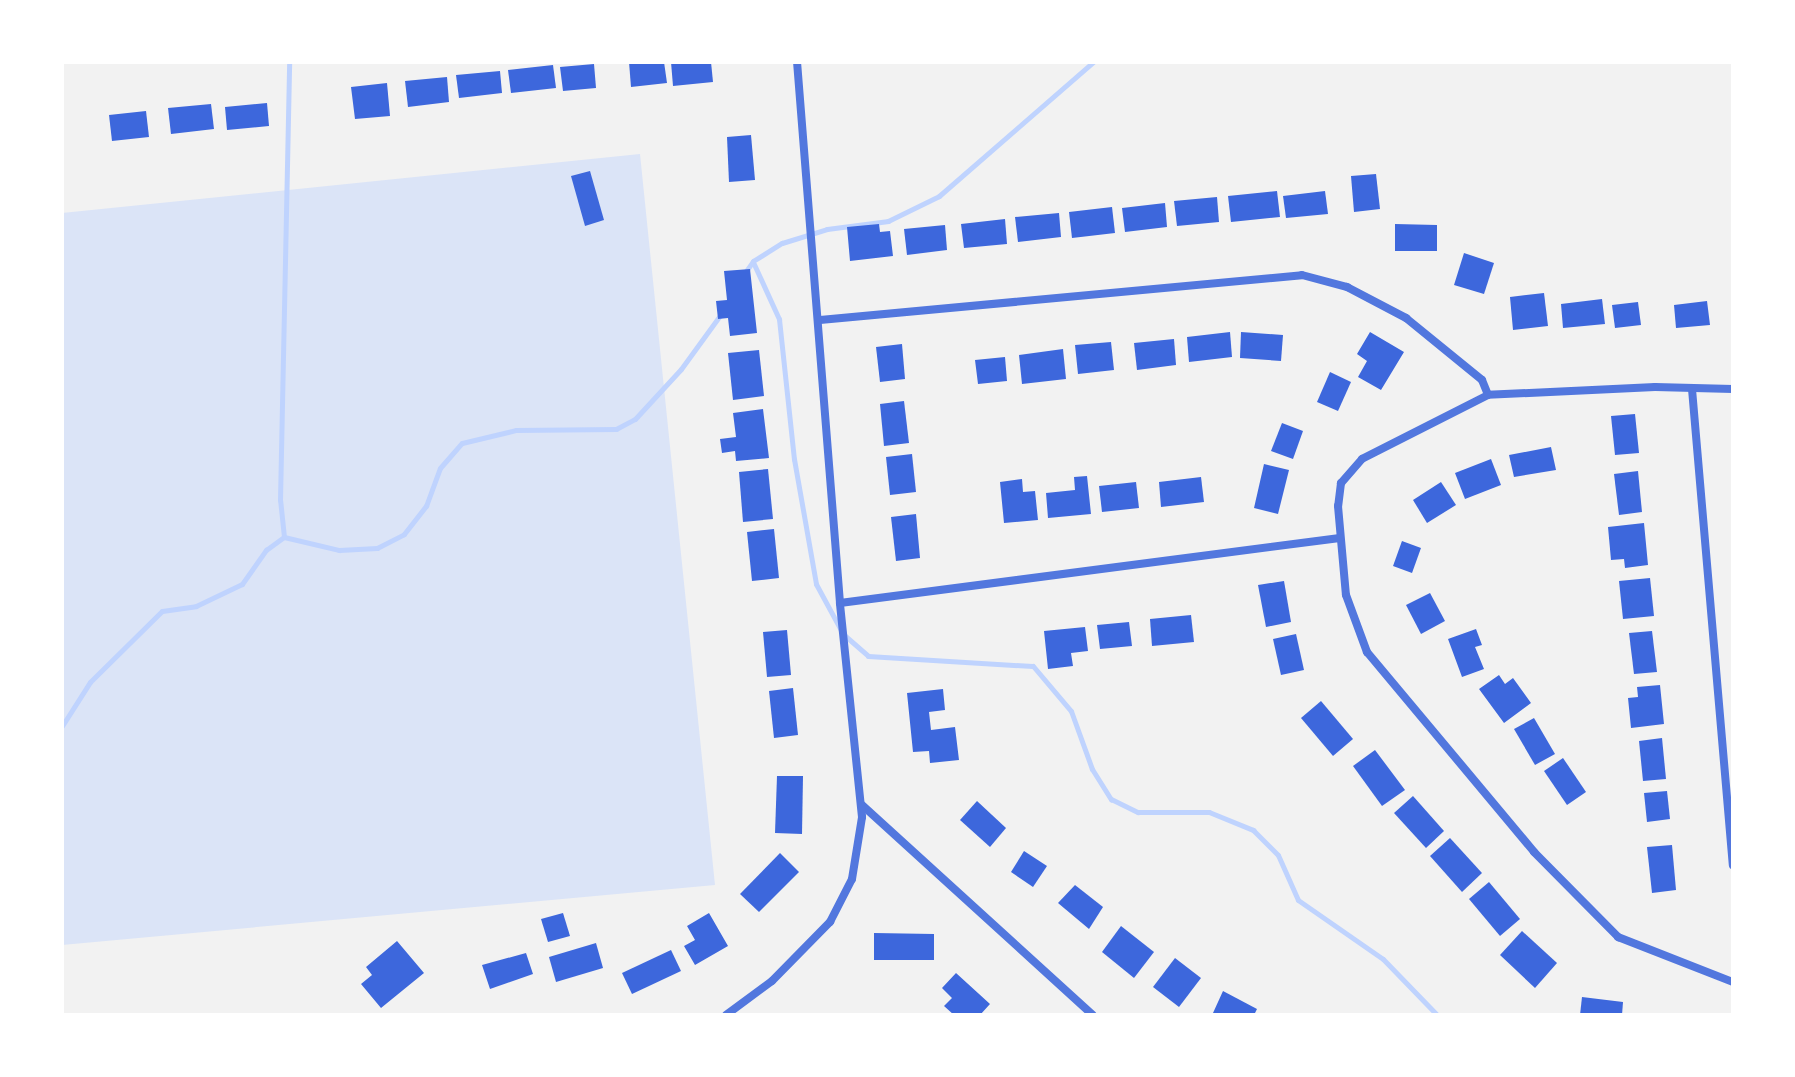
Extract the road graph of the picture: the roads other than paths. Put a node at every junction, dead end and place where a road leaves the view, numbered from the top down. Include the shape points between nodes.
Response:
1 (797, 62) edge
2 (820, 320) junction
3 (1692, 389) junction
4 (1733, 389) edge
5 (1488, 395) junction
6 (1340, 538) junction
7 (840, 603) junction
8 (862, 805) junction
9 (1733, 865) edge
10 (1733, 982) edge
11 (726, 1015) edge
12 (1093, 1015) edge

1 - 2 street
2 - 5 street via 1302,275 1338,283 1406,318 1482,380
2 - 7 street
3 - 4 street
3 - 5 street
3 - 9 street
5 - 6 street via 1376,448 1348,471 1338,506
6 - 7 street
6 - 10 street via 1346,595 1367,652 1534,852 1618,937 1675,964
7 - 8 street
8 - 11 street via 852,879 840,908 816,939
8 - 12 street

